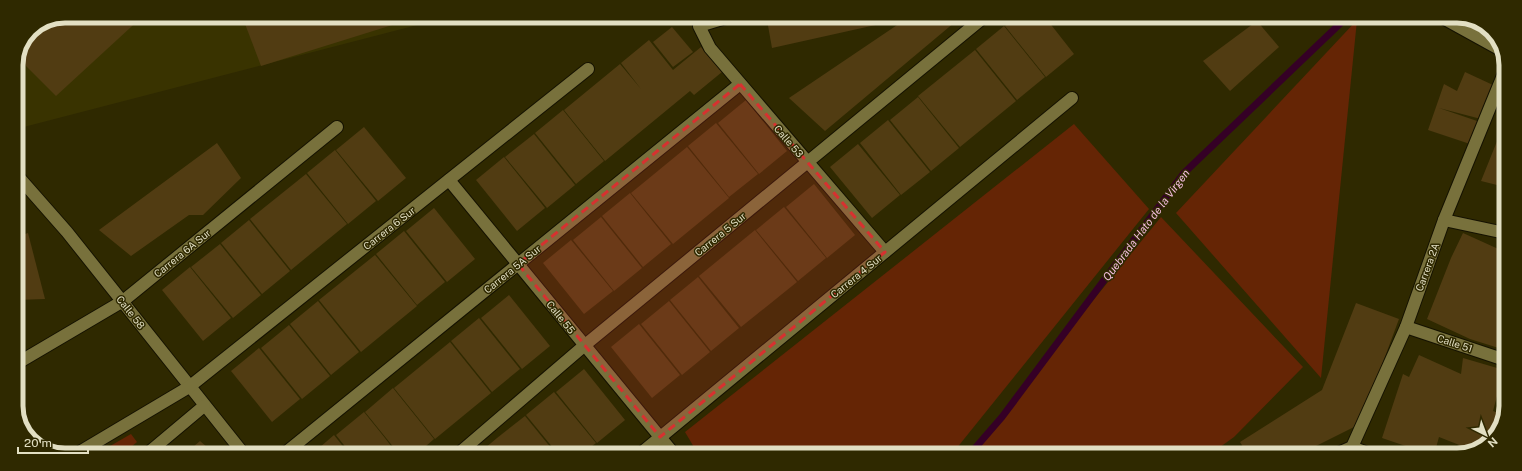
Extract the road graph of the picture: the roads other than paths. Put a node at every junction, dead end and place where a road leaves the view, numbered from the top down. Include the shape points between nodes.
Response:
1 (709, 23) edge
2 (977, 23) edge
3 (1452, 23) edge
4 (1495, 46) edge
5 (588, 69) dead end
6 (740, 84) junction
7 (1499, 85) edge
8 (1072, 98) dead end
9 (337, 127) dead end
10 (808, 162) junction
11 (449, 180) junction
12 (23, 182) edge
13 (1444, 220) junction
14 (1499, 232) edge
15 (885, 252) junction
16 (518, 264) junction
17 (123, 301) junction
18 (1406, 327) junction
19 (585, 345) junction
20 (1499, 358) edge
21 (23, 360) edge
22 (189, 386) junction
23 (204, 406) junction
24 (660, 437) junction
25 (1352, 447) edge
26 (86, 448) edge
27 (154, 448) edge
28 (238, 448) edge
29 (291, 448) edge
30 (465, 448) edge
31 (647, 448) edge
32 (669, 448) edge

1 - 6 street, Calle 53 via 699,26 710,48
2 - 10 street, Carrera 5 Sur
3 - 4 street
5 - 11 street, Carrera 6 Sur
6 - 10 street, Calle 53
6 - 16 street, Carrera 5A Sur
7 - 13 street, Carrera 2A
8 - 15 street, Carrera 4 Sur
9 - 17 street, Carrera 6A Sur
10 - 15 street, Calle 53
10 - 19 street, Carrera 5 Sur
11 - 16 street, Calle 55
11 - 22 street, Carrera 6 Sur
12 - 17 street, Calle 58
13 - 14 street
13 - 18 street, Carrera 2A
15 - 24 street, Carrera 4 Sur
16 - 19 street, Calle 55
16 - 29 street, Carrera 5A Sur
17 - 21 street, Carrera 6A Sur
17 - 22 street, Calle 58
18 - 20 street, Calle 51
18 - 25 street, Carrera 2A
19 - 24 street, Calle 55
19 - 30 street, Carrera 5 Sur
22 - 23 street, Calle 58
22 - 26 street, Carrera 6 Sur
23 - 27 street
23 - 28 street, Calle 58
24 - 31 street, Carrera 4 Sur
24 - 32 street, Calle 55

